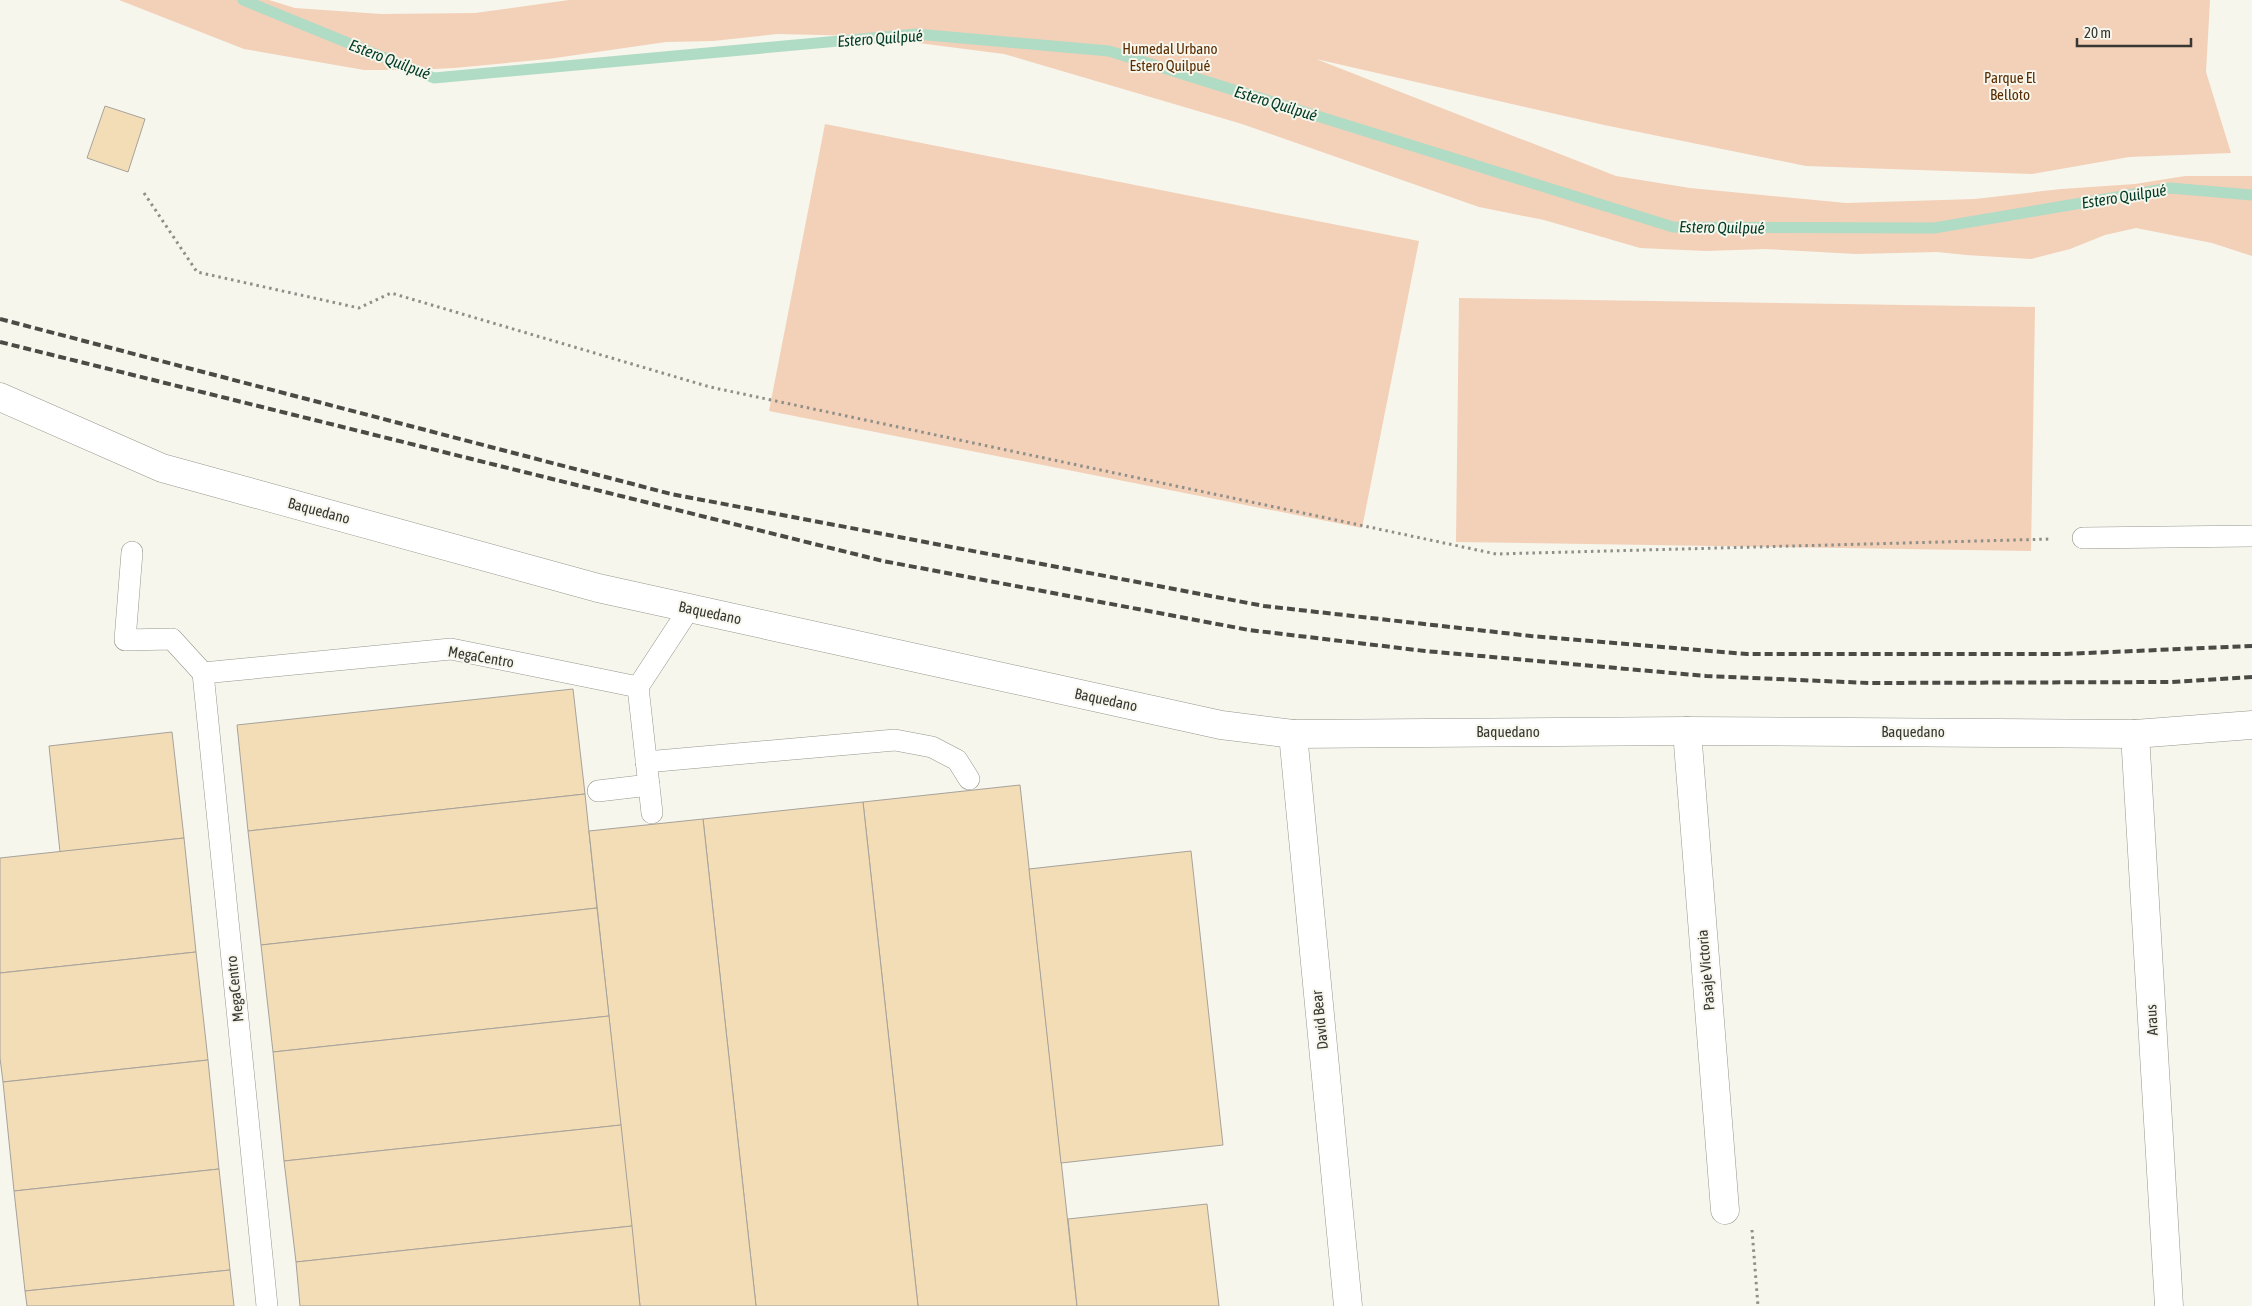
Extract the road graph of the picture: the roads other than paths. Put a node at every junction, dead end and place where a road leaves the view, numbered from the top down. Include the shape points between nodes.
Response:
1 (0, 397) edge
2 (2252, 536) edge
3 (2083, 538) road end
4 (132, 552) dead end
5 (689, 609) junction
6 (203, 673) junction
7 (638, 687) junction
8 (2252, 725) edge
9 (1687, 730) junction
10 (1293, 734) junction
11 (2135, 734) junction
12 (646, 762) junction
13 (969, 779) dead end
14 (649, 785) junction
15 (598, 791) dead end
16 (652, 813) dead end
17 (1725, 1210) road end
18 (267, 1306) edge
19 (1348, 1306) edge
20 (2169, 1306) edge

1 - 5 street, Baquedano via 162,468 598,588
2 - 3 lane
4 - 6 lane via 125,640 172,639
5 - 7 lane
5 - 10 street, Baquedano via 1211,723
6 - 7 lane, MegaCentro via 451,649
6 - 18 lane, MegaCentro
7 - 12 lane
8 - 11 street, Baquedano
9 - 10 street, Baquedano
9 - 11 street, Baquedano
9 - 17 street, Pasaje Victoria
10 - 19 street, David Bear
11 - 20 street, Araus
12 - 13 lane via 895,740 932,747 957,760
12 - 14 lane
14 - 15 lane
14 - 16 lane

